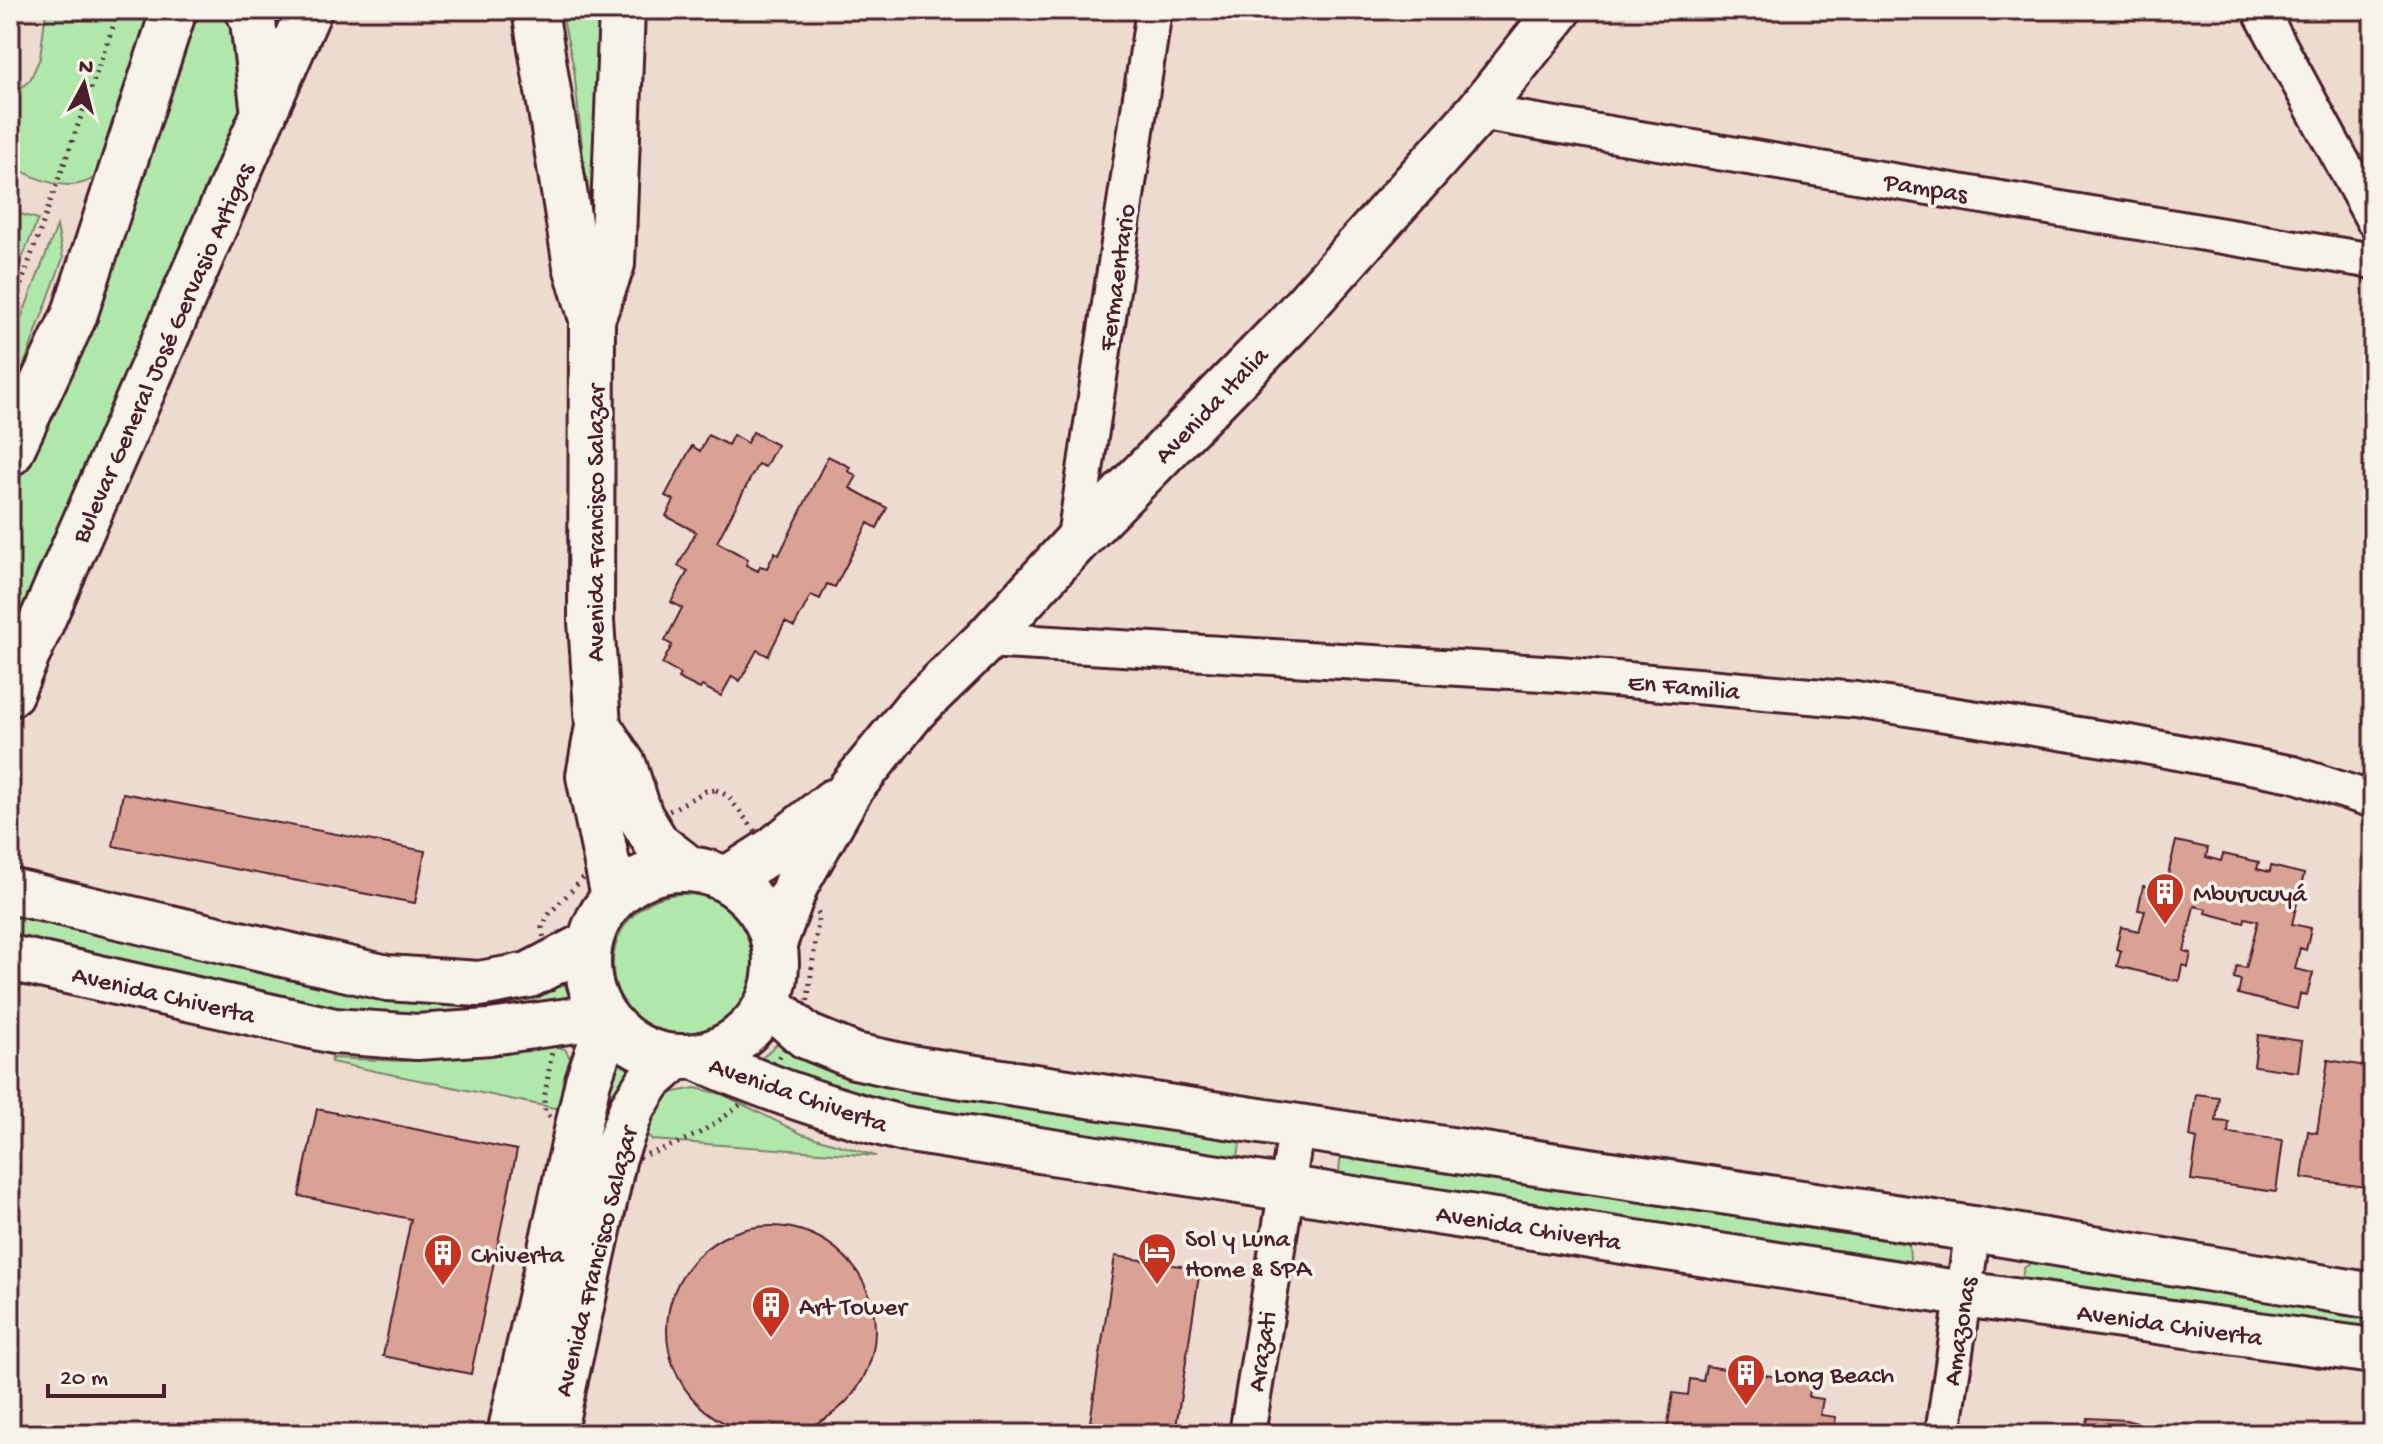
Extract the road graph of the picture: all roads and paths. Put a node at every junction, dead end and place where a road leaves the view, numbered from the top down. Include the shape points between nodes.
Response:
1 (119, 10) edge
2 (174, 10) edge
3 (248, 10) edge
4 (309, 10) edge
5 (535, 10) edge
6 (622, 10) edge
7 (1154, 10) edge
8 (1559, 10) edge
9 (2263, 12) edge
10 (1478, 112) junction
11 (264, 117) junction
12 (2373, 219) edge
13 (2373, 261) edge
14 (10, 315) edge
15 (592, 319) junction
16 (10, 453) edge
17 (1074, 544) junction
18 (986, 640) junction
19 (10, 694) edge
20 (598, 726) junction
21 (2373, 800) edge
22 (645, 824) junction
23 (783, 868) junction
24 (707, 874) junction
25 (610, 877) junction
26 (10, 891) edge
27 (775, 941) junction
28 (590, 943) junction
29 (10, 958) edge
30 (546, 966) junction
31 (783, 1016) junction
32 (606, 1020) junction
33 (557, 1021) junction
34 (686, 1057) junction
35 (757, 1084) junction
36 (1297, 1125) junction
37 (575, 1138) junction
38 (614, 1157) junction
39 (1287, 1189) junction
40 (1973, 1229) junction
41 (1963, 1294) junction
42 (2373, 1296) edge
43 (2373, 1351) edge
44 (510, 1434) edge
45 (553, 1434) edge
46 (1247, 1434) edge
47 (1943, 1434) edge

1 - 14 path
2 - 16 street via 74,316
3 - 11 street
4 - 11 street, Bulevar General José Gervasio Artigas
5 - 15 street, Avenida Francisco Salazar via 576,266
6 - 15 street, Avenida Francisco Salazar via 612,264
7 - 17 street, Fermaentario
8 - 10 street, Avenida Italia
9 - 12 street
10 - 13 street, Pampas
10 - 17 street, Avenida Italia via 1287,326
11 - 19 street, Bulevar General José Gervasio Artigas
15 - 20 street, Avenida Francisco Salazar via 591,621
17 - 18 street, Avenida Italia
18 - 21 street, En Familia via 1559,674 1856,700 2293,774
18 - 23 street, Avenida Italia via 915,709
20 - 22 street, Avenida Francisco Salazar via 624,766
20 - 25 street, Avenida Francisco Salazar via 589,776
22 - 23 path via 716,790 728,796
22 - 24 street, Avenida Francisco Salazar via 657,844
22 - 25 path
23 - 24 street, Avenida Italia
23 - 27 street
23 - 31 path via 819,914 806,1013
24 - 25 street via 661,870 635,880
24 - 27 street via 748,895 765,916
25 - 28 street
25 - 30 path via 590,871 550,913 542,927
26 - 30 street via 387,978 479,984 529,975
27 - 31 street
28 - 30 street
28 - 32 street via 592,992
29 - 33 street, Avenida Chiverta via 334,1031 417,1037
30 - 33 path
31 - 34 street via 726,1047
31 - 35 path via 778,1059
31 - 36 street, Avenida Chiverta via 806,1036 855,1056 910,1068
32 - 33 street, Avenida Chiverta
32 - 34 street via 632,1041
32 - 37 street, Avenida Francisco Salazar
33 - 37 path via 545,1112
34 - 35 street, Avenida Chiverta
34 - 38 street, Avenida Francisco Salazar via 650,1080 632,1108
35 - 38 path via 745,1101 698,1134 662,1150
35 - 39 street, Avenida Chiverta via 904,1129
36 - 39 street, Arazati
36 - 40 street, Avenida Chiverta
37 - 38 path
37 - 44 street, Avenida Francisco Salazar
38 - 45 street, Avenida Francisco Salazar
39 - 41 street, Avenida Chiverta
39 - 46 street, Arazati
40 - 41 street, Amazonas
40 - 42 street, Avenida Chiverta
41 - 43 street, Avenida Chiverta
41 - 47 street, Amazonas

